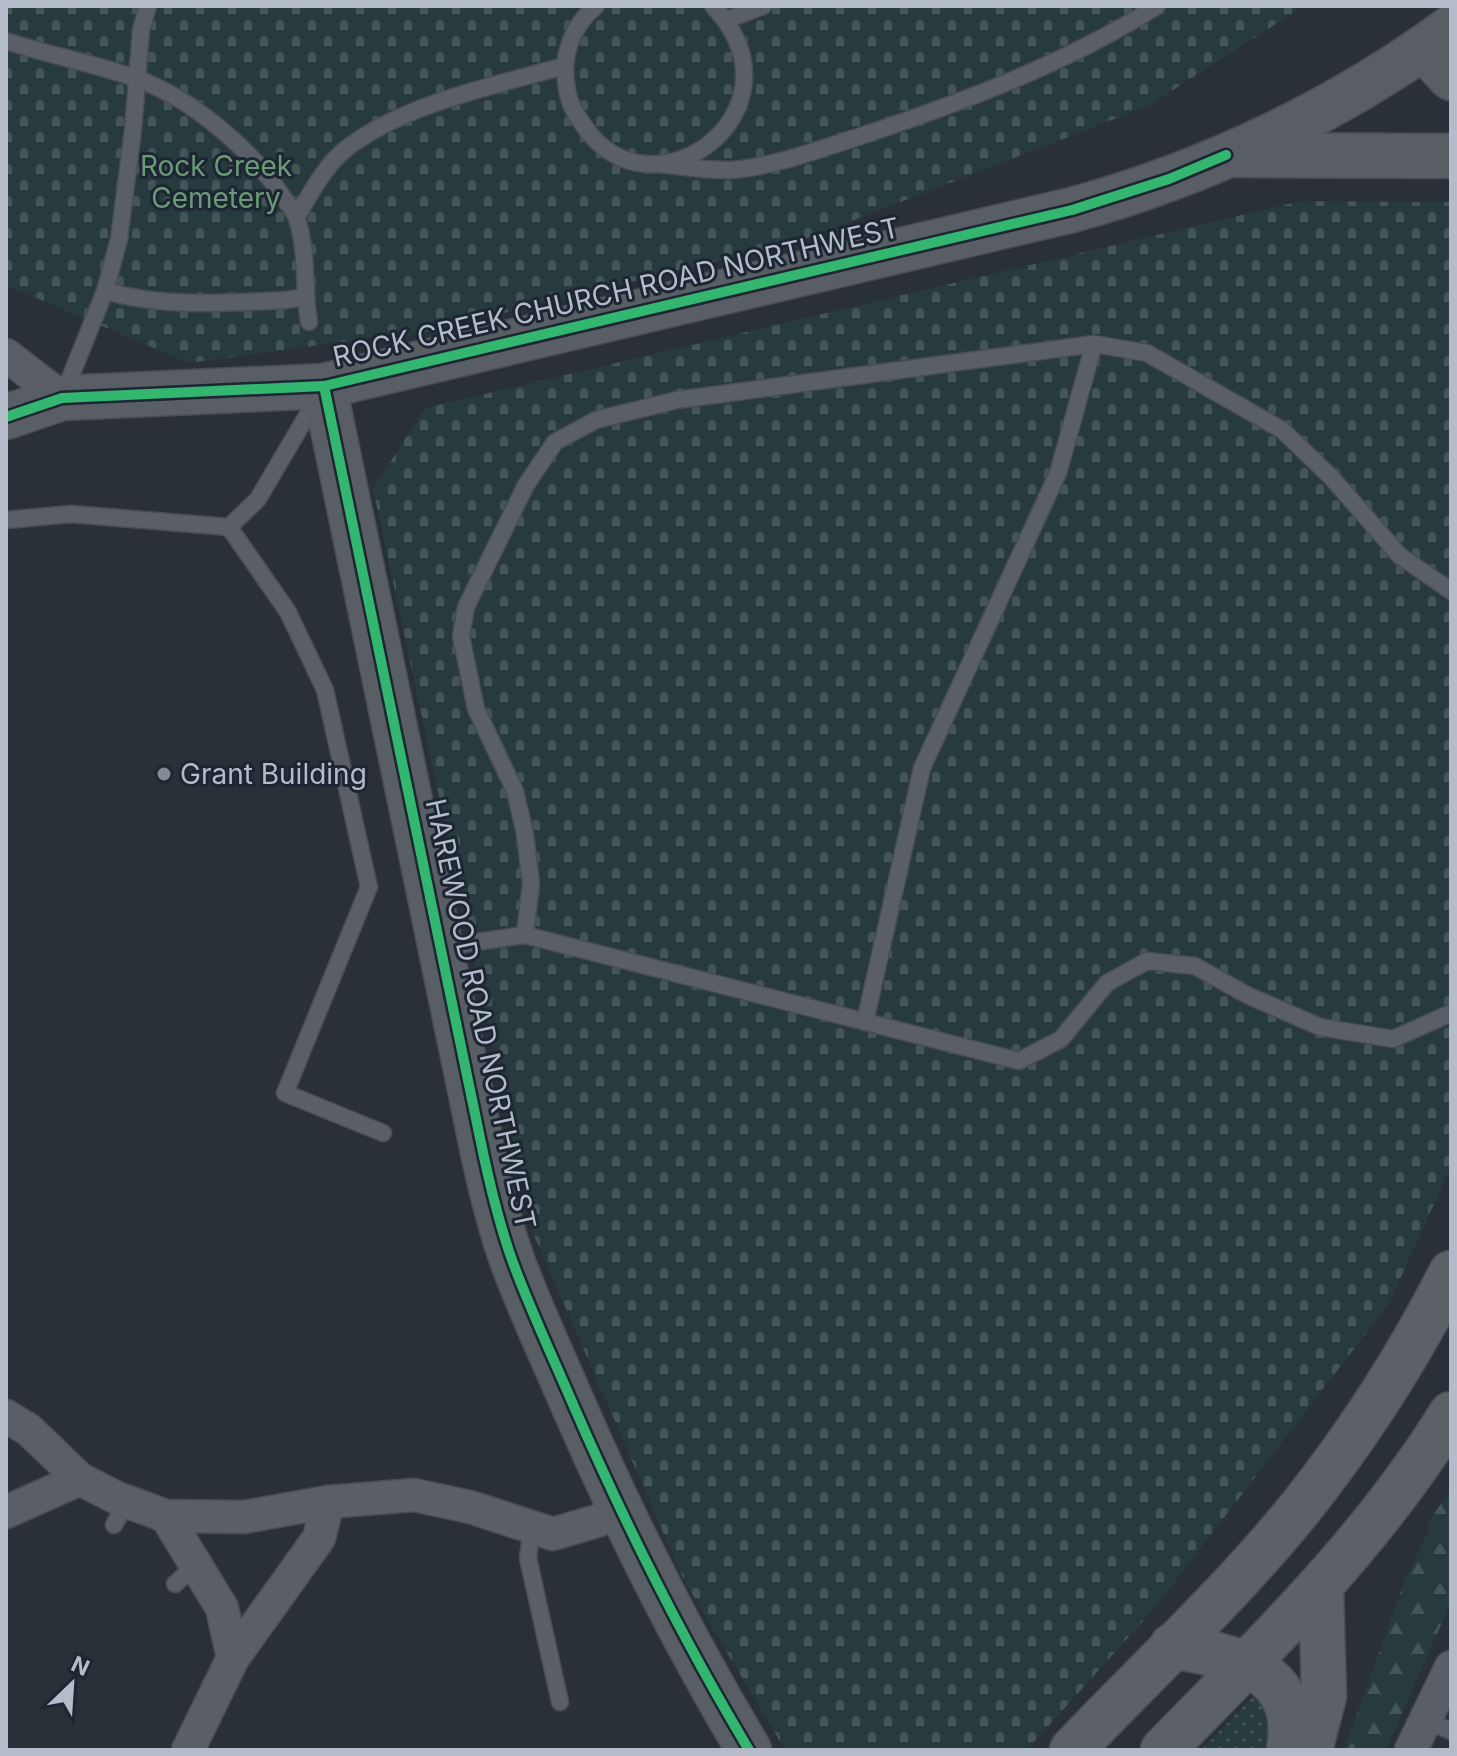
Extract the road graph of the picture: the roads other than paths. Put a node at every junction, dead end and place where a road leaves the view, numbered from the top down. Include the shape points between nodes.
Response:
1 (148, 6) edge
2 (596, 6) edge
3 (713, 6) edge
4 (763, 6) edge
5 (1157, 6) edge
6 (726, 20) junction
7 (6, 41) edge
8 (1442, 51) edge
9 (564, 66) junction
10 (137, 78) junction
11 (1226, 155) junction
12 (1451, 156) edge
13 (658, 164) junction
14 (297, 216) junction
15 (105, 291) junction
16 (304, 297) junction
17 (309, 322) dead end
18 (1094, 344) junction
19 (6, 355) edge
20 (324, 386) junction
21 (62, 398) junction
22 (6, 417) edge
23 (6, 520) edge
24 (229, 527) junction
25 (1451, 591) edge
26 (525, 935) junction
27 (440, 947) junction
28 (1451, 1013) edge
29 (865, 1022) junction
30 (383, 1133) dead end
31 (1451, 1273) edge
32 (1451, 1414) edge
33 (6, 1416) edge
34 (80, 1479) junction
35 (328, 1502) junction
36 (620, 1511) junction
37 (6, 1512) edge
38 (166, 1516) junction
39 (532, 1527) junction
40 (1321, 1587) junction
41 (1172, 1646) junction
42 (233, 1658) junction
43 (1245, 1665) junction
44 (1451, 1667) edge
45 (560, 1702) dead end
46 (1438, 1726) edge
47 (188, 1750) edge
48 (749, 1750) edge
49 (1072, 1750) edge
50 (1163, 1750) edge
51 (1289, 1750) edge
52 (1310, 1750) edge
53 (1411, 1750) edge

1 - 10 lane
2 - 9 lane via 572,36
3 - 6 lane
4 - 6 lane
5 - 13 lane via 1032,72 802,155 730,170
6 - 13 lane via 743,67 741,99 733,118 706,147
7 - 10 lane
8 - 11 street, ROCK CREEK CHURCH ROAD NORTHWEST
9 - 13 lane via 569,104 595,142 640,163
9 - 14 lane via 385,125 346,149
10 - 14 lane via 229,135 264,169
10 - 15 lane via 119,239
11 - 12 street
11 - 20 street, ROCK CREEK CHURCH ROAD NORTHWEST via 1072,210
14 - 16 lane via 305,254
15 - 16 lane via 170,304
15 - 21 lane
16 - 17 lane
18 - 25 lane via 1147,353 1282,430 1400,556
18 - 26 lane via 677,400 596,420 555,442 526,485 466,607 461,636 476,709 515,791 525,834 531,883
18 - 29 lane via 1058,473 922,768
19 - 21 street
20 - 21 street, ROCK CREEK CHURCH ROAD NORTHWEST
20 - 24 lane via 258,499
20 - 27 street, HAREWOOD ROAD NORTHWEST
21 - 22 street, ROCK CREEK CHURCH ROAD NORTHWEST
23 - 24 lane via 71,514
24 - 30 lane via 288,612 325,690 369,887 285,1093
26 - 27 lane
26 - 29 lane
27 - 36 street, HAREWOOD ROAD NORTHWEST via 501,1228
28 - 29 lane via 1393,1039 1320,1027 1195,966 1147,961 1107,983 1061,1039 1019,1061
31 - 41 main road via 1342,1454 1284,1527
32 - 40 main road via 1381,1517
33 - 34 street via 29,1430
34 - 37 street
34 - 38 street via 121,1513
35 - 38 street via 244,1517
35 - 39 street via 414,1495
35 - 42 street via 319,1538
36 - 39 street via 553,1534
36 - 48 street, HAREWOOD ROAD NORTHWEST
38 - 42 street via 185,1575 222,1608
39 - 45 lane via 528,1558
40 - 43 main road
40 - 52 main road via 1324,1696
41 - 43 main road
41 - 49 main road
42 - 47 street
43 - 50 main road
43 - 51 main road via 1269,1678 1286,1699
44 - 46 street
46 - 53 street

